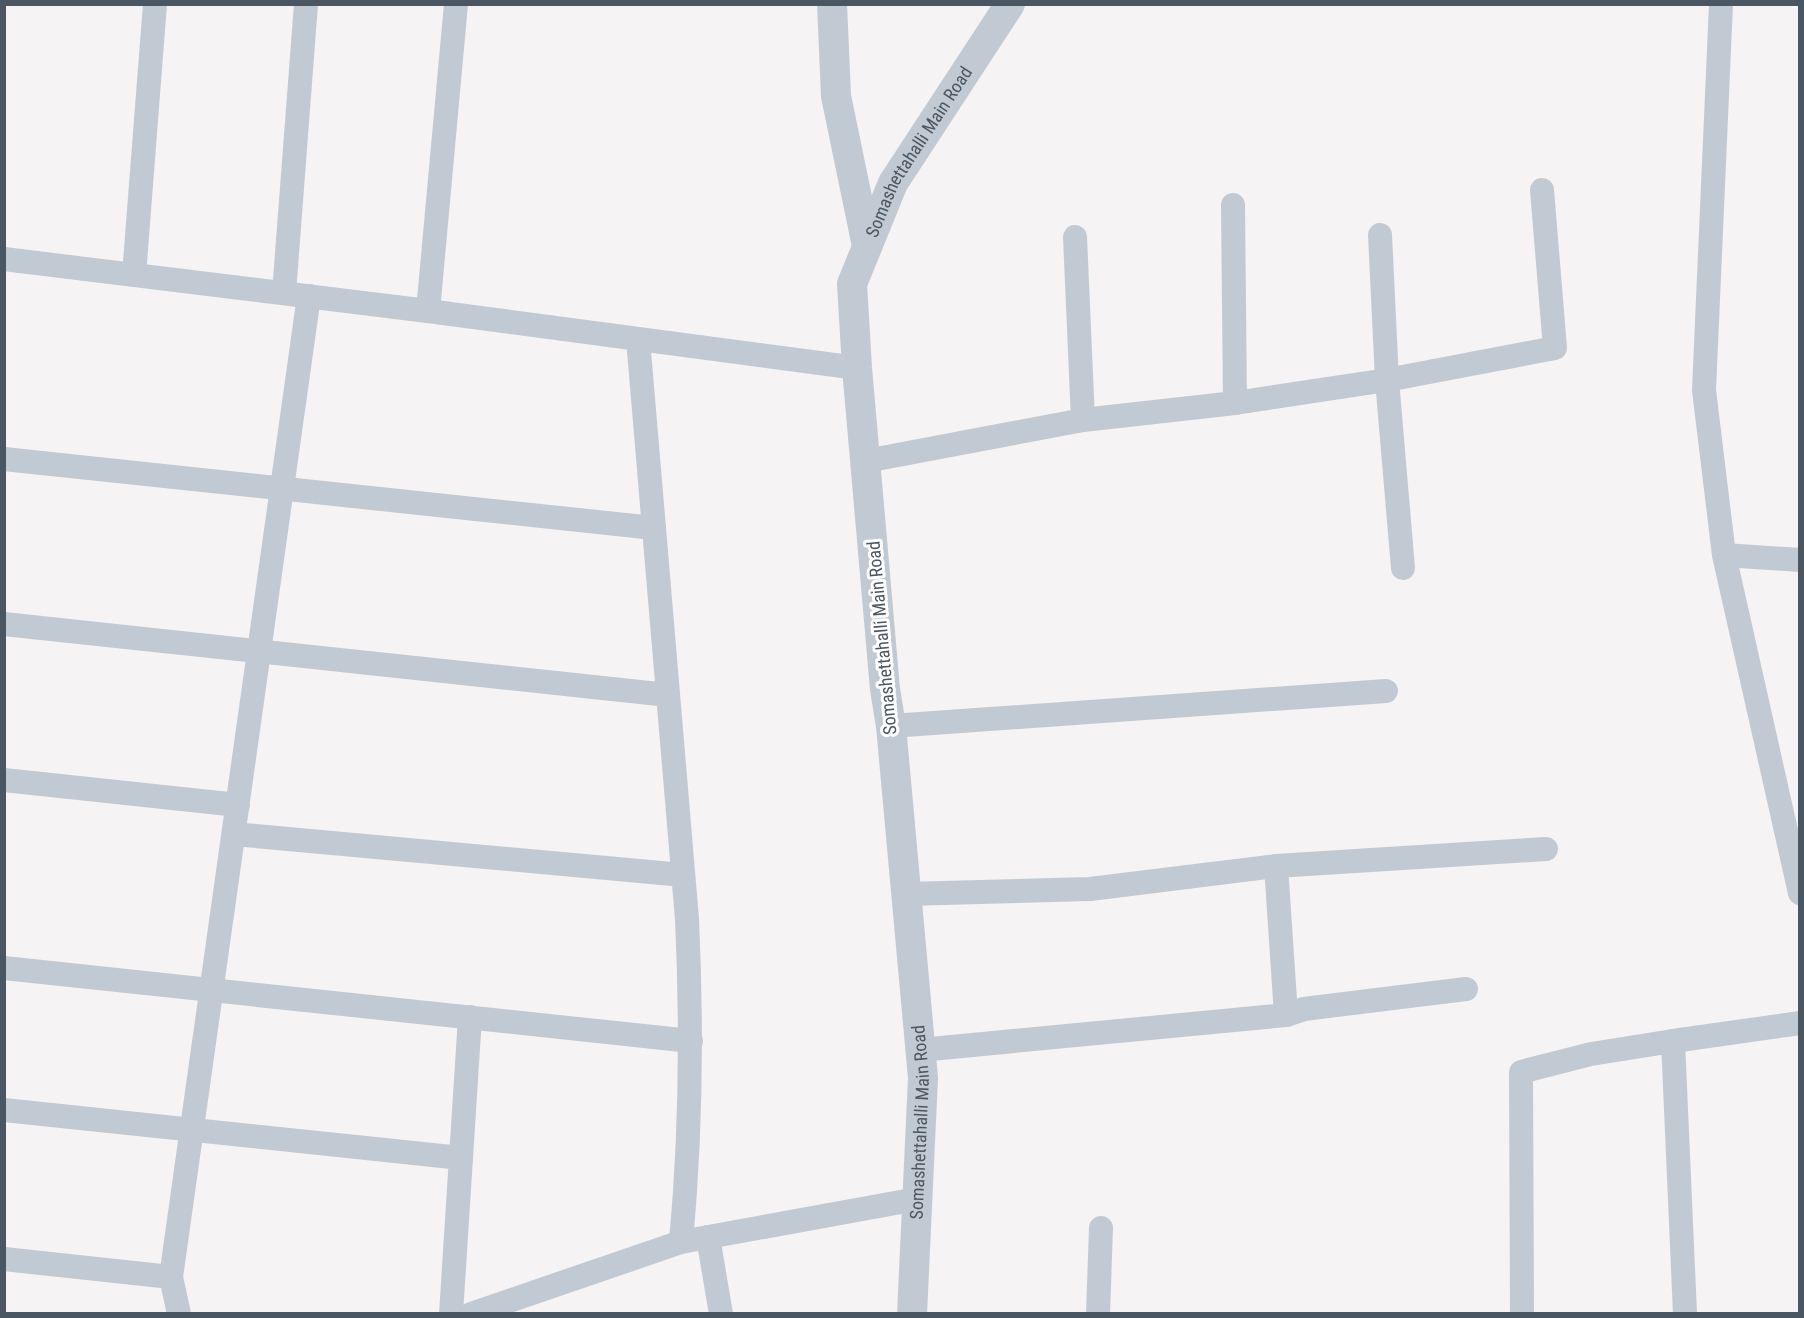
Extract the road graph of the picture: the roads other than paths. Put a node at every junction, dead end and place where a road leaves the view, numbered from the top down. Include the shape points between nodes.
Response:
1 (155, 4) edge
2 (306, 4) edge
3 (456, 4) edge
4 (832, 4) edge
5 (1010, 4) edge
6 (1721, 4) edge
7 (1542, 190) dead end
8 (1233, 205) dead end
9 (1380, 235) dead end
10 (1075, 237) dead end
11 (867, 246) junction
12 (4, 259) edge
13 (134, 275) junction
14 (284, 293) junction
15 (309, 296) junction
16 (428, 311) junction
17 (638, 339) junction
18 (857, 368) junction
19 (1387, 380) junction
20 (1235, 403) junction
21 (1083, 420) junction
22 (4, 459) edge
23 (866, 461) junction
24 (282, 488) junction
25 (654, 528) junction
26 (1724, 555) junction
27 (1800, 560) edge
28 (1403, 568) dead end
29 (4, 624) edge
30 (259, 651) junction
31 (1386, 691) dead end
32 (668, 695) junction
33 (891, 726) junction
34 (4, 780) edge
35 (238, 805) junction
36 (234, 834) junction
37 (1546, 849) dead end
38 (1276, 866) junction
39 (683, 874) junction
40 (1800, 893) edge
41 (906, 894) junction
42 (4, 968) edge
43 (1466, 989) dead end
44 (212, 990) junction
45 (1286, 1015) junction
46 (470, 1017) junction
47 (1800, 1023) edge
48 (691, 1041) junction
49 (1672, 1041) junction
50 (920, 1050) junction
51 (4, 1110) edge
52 (192, 1130) junction
53 (461, 1158) junction
54 (917, 1199) junction
55 (1101, 1228) dead end
56 (708, 1237) junction
57 (681, 1242) junction
58 (4, 1259) edge
59 (171, 1277) junction
60 (179, 1314) edge
61 (451, 1314) edge
62 (471, 1314) edge
63 (721, 1314) edge
64 (912, 1314) edge
65 (1098, 1314) edge
66 (1522, 1314) edge
67 (1685, 1314) edge

1 - 13 street
2 - 14 street
3 - 16 street
4 - 11 street via 836,96
5 - 11 street, Somashettahalli Main Road via 893,183
6 - 26 street via 1704,390
7 - 19 street via 1555,348
8 - 20 street
9 - 19 street
10 - 21 street
11 - 18 street, Somashettahalli Main Road via 852,284
12 - 13 street
13 - 14 street
14 - 15 street
15 - 16 street
15 - 24 street
16 - 17 street
17 - 18 street
17 - 25 street
18 - 23 street, Somashettahalli Main Road
19 - 20 street
19 - 28 street
20 - 21 street
21 - 23 street
22 - 24 street
23 - 33 street, Somashettahalli Main Road
24 - 25 street
24 - 30 street
25 - 32 street
26 - 27 street
26 - 40 street
29 - 30 street
30 - 32 street
30 - 35 street
31 - 33 street
32 - 39 street
33 - 41 street, Somashettahalli Main Road
34 - 35 street
35 - 36 street
36 - 39 street
36 - 44 street
37 - 38 street
38 - 41 street via 1090,889
38 - 45 street
39 - 48 street
41 - 50 street, Somashettahalli Main Road
42 - 44 street
43 - 45 street via 1305,1009
44 - 46 street
44 - 52 street
45 - 50 street
46 - 48 street
46 - 53 street
47 - 49 street
48 - 57 street
49 - 66 street via 1591,1054 1521,1072
49 - 67 street
50 - 54 street, Somashettahalli Main Road via 923,1078
51 - 52 street
52 - 53 street
52 - 59 street
53 - 61 street
54 - 56 street
54 - 64 street, Somashettahalli Main Road
55 - 65 street
56 - 57 street
56 - 63 street
57 - 62 street
58 - 59 street
59 - 60 street

